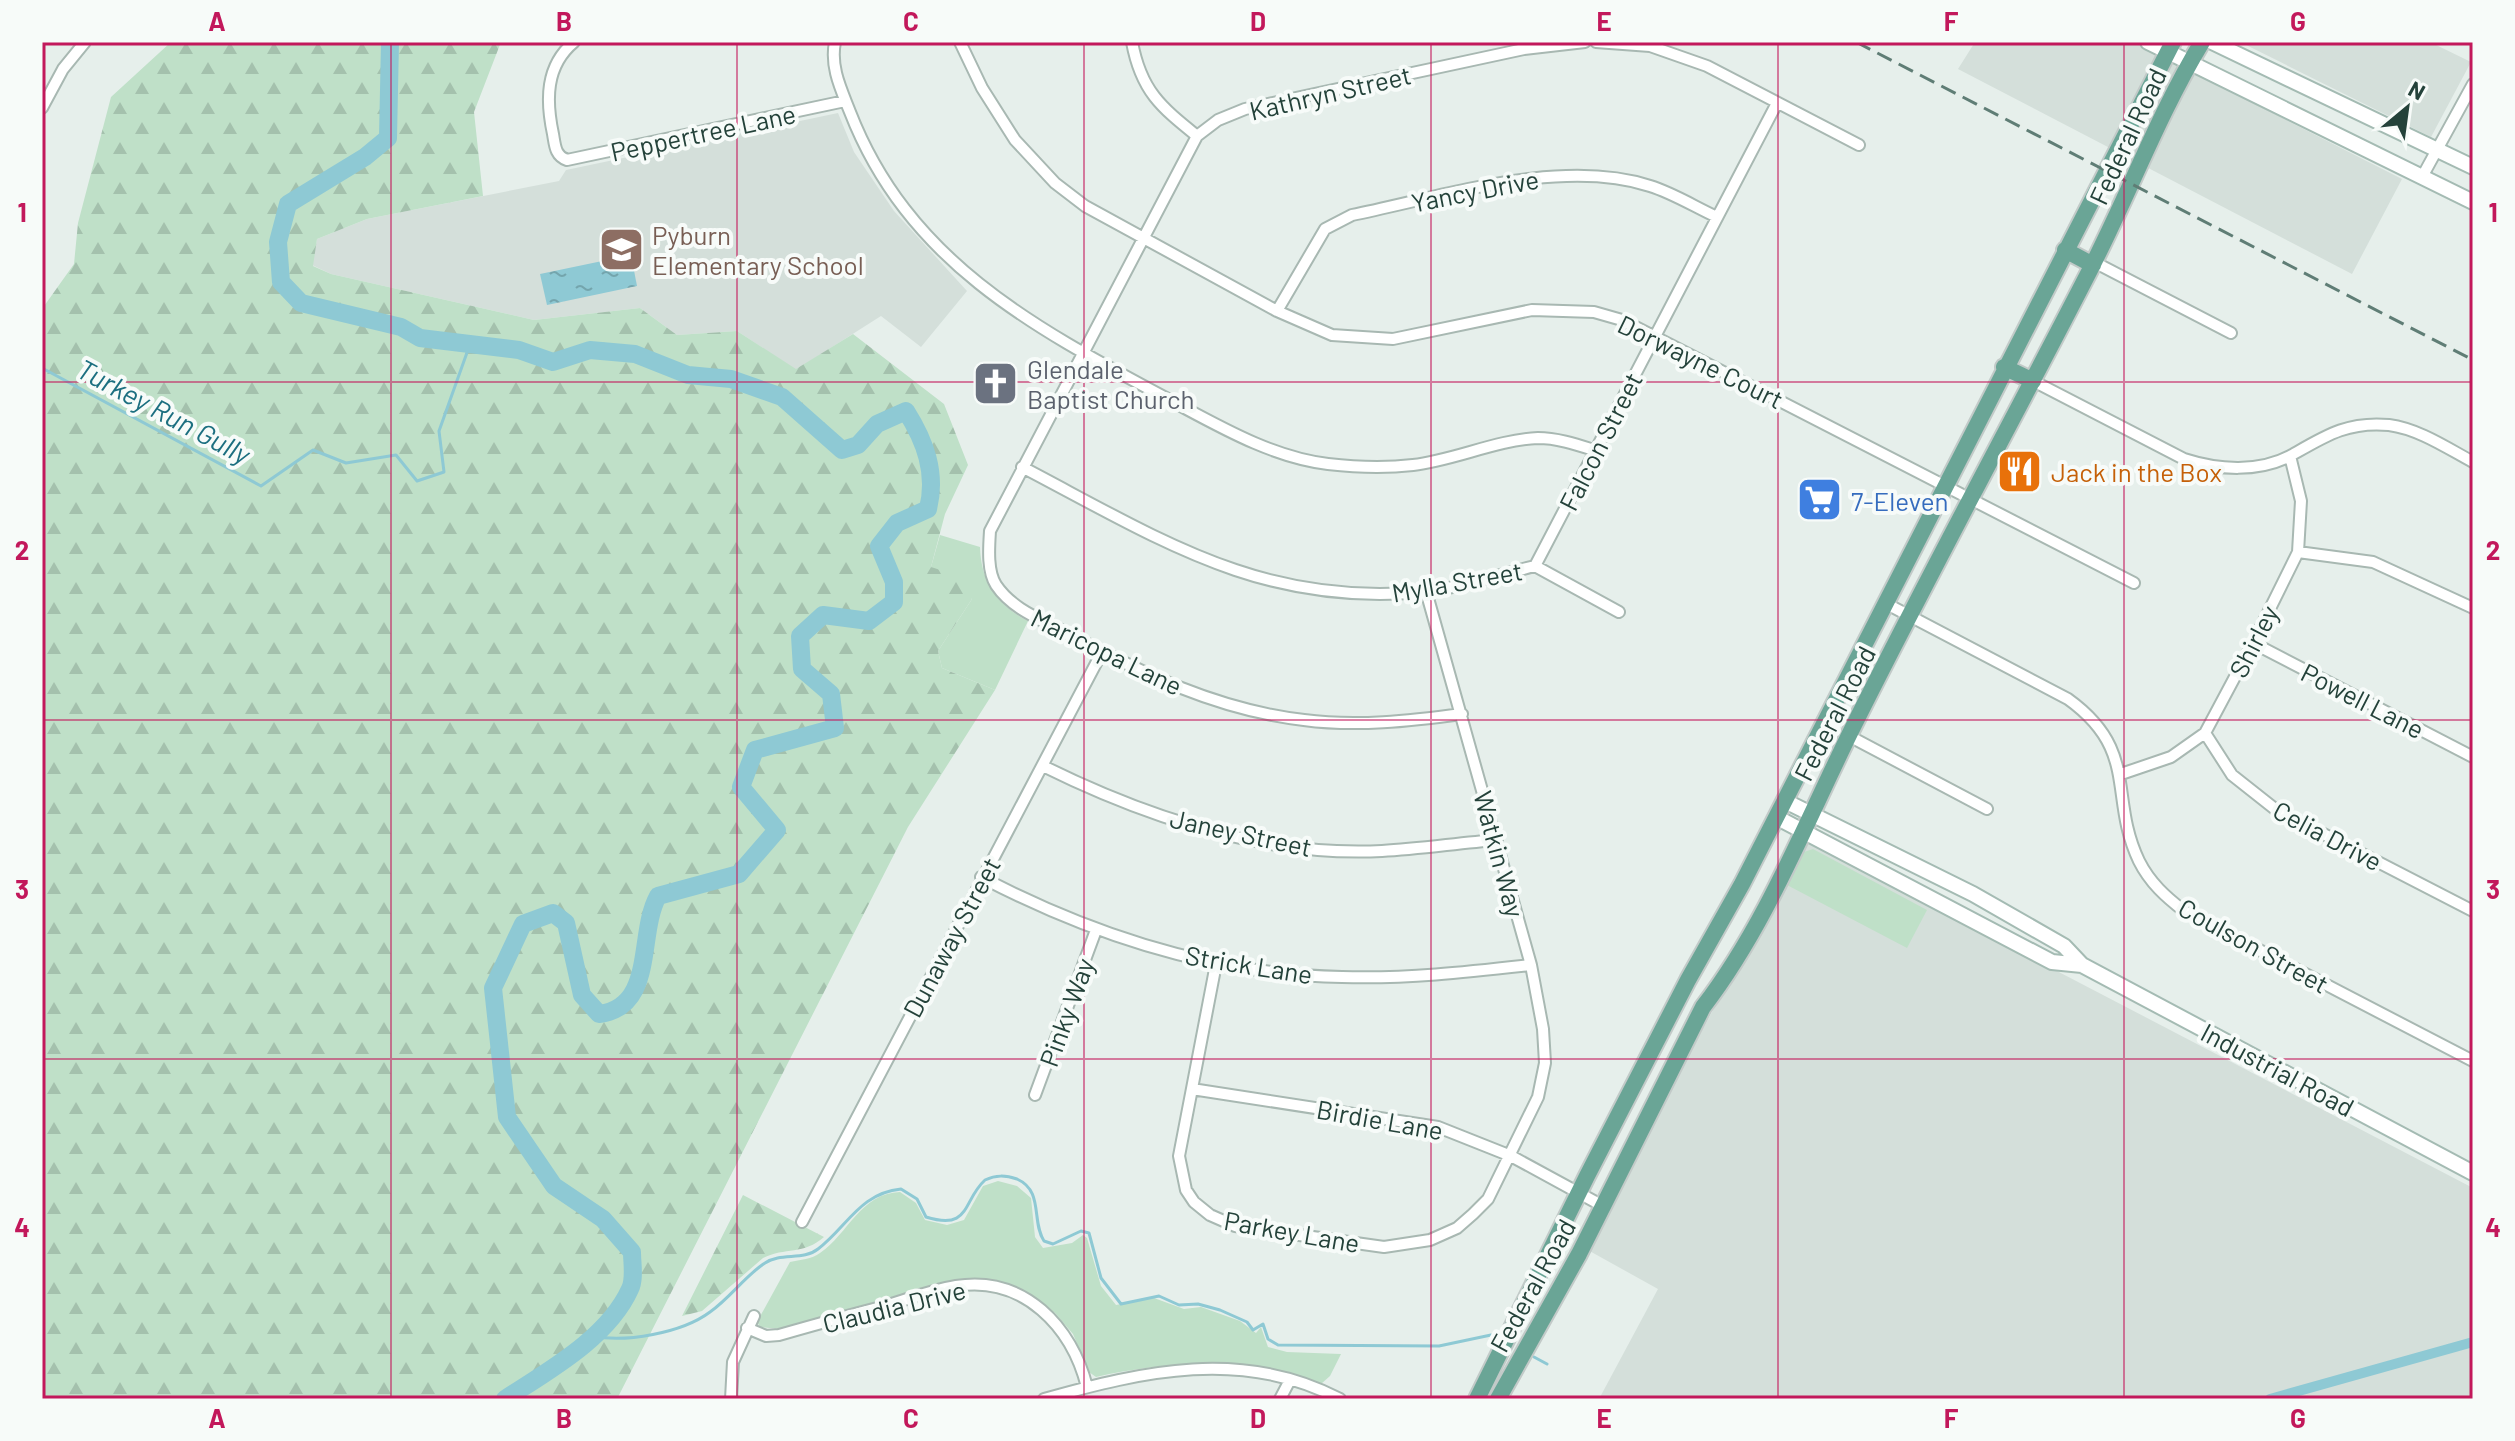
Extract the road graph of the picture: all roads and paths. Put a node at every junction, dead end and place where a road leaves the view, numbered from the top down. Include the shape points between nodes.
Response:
1 (85, 42) edge
2 (574, 42) edge
3 (835, 42) edge
4 (960, 42) edge
5 (1132, 42) edge
6 (1585, 42) edge
7 (1596, 42) edge
8 (2148, 42) edge
9 (2202, 42) edge
10 (2212, 42) edge
11 (1523, 46) edge
12 (2171, 47) edge
13 (2190, 62) junction
14 (2473, 84) edge
15 (845, 101) junction
16 (1777, 103) junction
17 (42, 108) edge
18 (1197, 136) junction
19 (1859, 145) dead end
20 (2437, 150) junction
21 (2473, 167) edge
22 (2422, 177) junction
23 (2473, 202) edge
24 (1717, 217) junction
25 (1141, 239) junction
26 (2065, 250) junction
27 (2093, 263) junction
28 (1277, 311) junction
29 (2231, 333) dead end
30 (1654, 334) junction
31 (1082, 353) junction
32 (2004, 367) junction
33 (2033, 381) junction
34 (1597, 451) junction
35 (2290, 456) junction
36 (2473, 462) edge
37 (1022, 467) junction
38 (1946, 485) junction
39 (1970, 497) junction
40 (2298, 552) junction
41 (1535, 566) junction
42 (2134, 583) dead end
43 (998, 587) joint
44 (1426, 591) junction
45 (1885, 603) junction
46 (2473, 608) edge
47 (1619, 612) dead end
48 (1910, 617) junction
49 (2253, 643) junction
50 (1102, 652) junction
51 (1462, 714) junction
52 (2205, 733) junction
53 (1849, 736) junction
54 (2473, 757) edge
55 (1043, 766) junction
56 (2121, 774) junction
57 (1785, 801) junction
58 (1987, 809) dead end
59 (1811, 811) junction
60 (1776, 817) junction
61 (1801, 831) junction
62 (1497, 840) junction
63 (981, 877) junction
64 (1973, 894) junction
65 (2473, 911) edge
66 (1961, 915) junction
67 (1096, 930) junction
68 (1216, 964) junction
69 (1531, 965) junction
70 (2082, 965) junction
71 (1674, 1009) junction
72 (1696, 1020) junction
73 (2473, 1061) edge
74 (1192, 1089) junction
75 (1035, 1095) dead end
76 (1528, 1119) joint
77 (1511, 1156) junction
78 (2473, 1173) edge
79 (1579, 1193) junction
80 (1601, 1205) junction
81 (802, 1222) dead end
82 (754, 1316) dead end
83 (747, 1328) junction
84 (1290, 1380) junction
85 (1087, 1387) junction
86 (731, 1399) edge
87 (1044, 1399) edge
88 (1280, 1399) edge
89 (1340, 1399) edge
90 (1477, 1399) edge
91 (1498, 1399) edge

1 - 17 street
2 - 15 street, Peppertree Lane via 559,60 547,106 561,158 567,160
3 - 15 street via 834,70
4 - 25 street, Dorwayne Court via 997,115 1033,161 1085,206
5 - 18 street via 1156,103
6 - 11 street, Kathryn Street
7 - 16 street via 1650,46 1707,66
8 - 12 street
9 - 13 main road, Federal Road
10 - 20 street
11 - 18 street, Kathryn Street via 1245,109
12 - 13 street
12 - 26 main road, Federal Road
13 - 22 street
13 - 27 main road, Federal Road
14 - 20 street
15 - 31 street via 897,197 931,239 1007,308
16 - 19 street
16 - 24 street, Falcon Street
18 - 25 street, Kathryn Street
20 - 21 street
20 - 22 street
22 - 23 street
24 - 28 street, Yancy Drive via 1650,186 1554,175 1352,215 1325,229
24 - 30 street, Falcon Street
25 - 28 street, Dorwayne Court
25 - 31 street, Kathryn Street
26 - 27 main road
26 - 32 main road, Federal Road
27 - 29 street
27 - 33 main road, Federal Road
28 - 30 street, Dorwayne Court via 1332,335 1393,339 1532,310 1594,312
30 - 34 street, Falcon Street
30 - 38 street, Dorwayne Court
31 - 34 street via 1236,435 1282,454 1328,464 1413,465 1536,438
31 - 37 street, Kathryn Street
32 - 33 main road
32 - 38 main road, Federal Road
33 - 35 street via 2197,463 2248,467
33 - 39 main road, Federal Road
34 - 41 street, Falcon Street
35 - 36 street via 2328,432 2376,425 2406,429
35 - 40 street, Shirley via 2301,501
37 - 43 street, Kathryn Street via 990,531 988,553
37 - 44 street, Mylla Street via 1190,554 1271,583 1347,594
38 - 39 street, Dorwayne Court
38 - 45 main road, Federal Road
39 - 42 street, Dorwayne Court
39 - 48 main road, Federal Road
40 - 46 street via 2383,565
40 - 49 street, Shirley
41 - 44 street, Mylla Street
41 - 47 street, Mylla Street
43 - 50 street, Maricopa Lane via 1014,605
44 - 51 street, Watkin Way
45 - 48 street, Coulson Street
45 - 57 main road, Federal Road
48 - 53 main road, Federal Road
48 - 56 street, Coulson Street via 2091,716
49 - 52 street, Shirley
49 - 54 street, Powell Lane
50 - 51 street, Maricopa Lane via 1174,688 1304,720 1398,723
50 - 55 street, Dunaway Street
51 - 62 street, Watkin Way
52 - 56 street, Shirley via 2171,757
52 - 65 street, Celia Drive via 2232,775 2275,809
53 - 58 street
53 - 59 main road, Federal Road
55 - 62 street, Janey Street via 1116,802 1256,840 1323,850 1380,851
55 - 63 street, Dunaway Street
56 - 73 street, Coulson Street via 2131,840 2162,893 2209,925
57 - 59 street, Industrial Road
57 - 60 main road, Federal Road
59 - 61 main road, Federal Road
59 - 64 street, Industrial Road
60 - 61 street, Industrial Road
60 - 71 main road, Federal Road
61 - 66 street, Industrial Road
61 - 72 main road, Federal Road via 1724,979
62 - 69 street, Watkin Way
63 - 67 street, Strick Lane
63 - 81 street, Dunaway Street
64 - 66 street
64 - 70 street, Industrial Road via 2064,946
66 - 70 street, Industrial Road via 2052,962
67 - 68 street, Strick Lane
67 - 75 street, Pinky Way
68 - 69 street, Strick Lane via 1340,978 1424,977
68 - 74 street, Parkey Lane
69 - 76 street, Watkin Way via 1545,1063
70 - 78 street, Industrial Road
71 - 72 main road
71 - 79 main road, Federal Road
72 - 80 main road, Federal Road
74 - 77 street, Birdie Lane via 1438,1127
74 - 77 street, Parkey Lane via 1179,1156 1186,1190 1210,1215 1235,1226 1384,1247 1430,1240 1457,1228 1488,1199
76 - 77 street, Parkey Lane
77 - 79 street, Birdie Lane
79 - 80 street, Birdie Lane
79 - 90 main road, Federal Road
80 - 91 main road, Federal Road
82 - 83 street
83 - 85 street, Claudia Drive via 779,1335 956,1286 990,1286 1019,1295 1056,1321 1080,1358
83 - 86 street via 733,1362
84 - 85 street via 1171,1369
84 - 88 street
84 - 89 street
85 - 87 street

